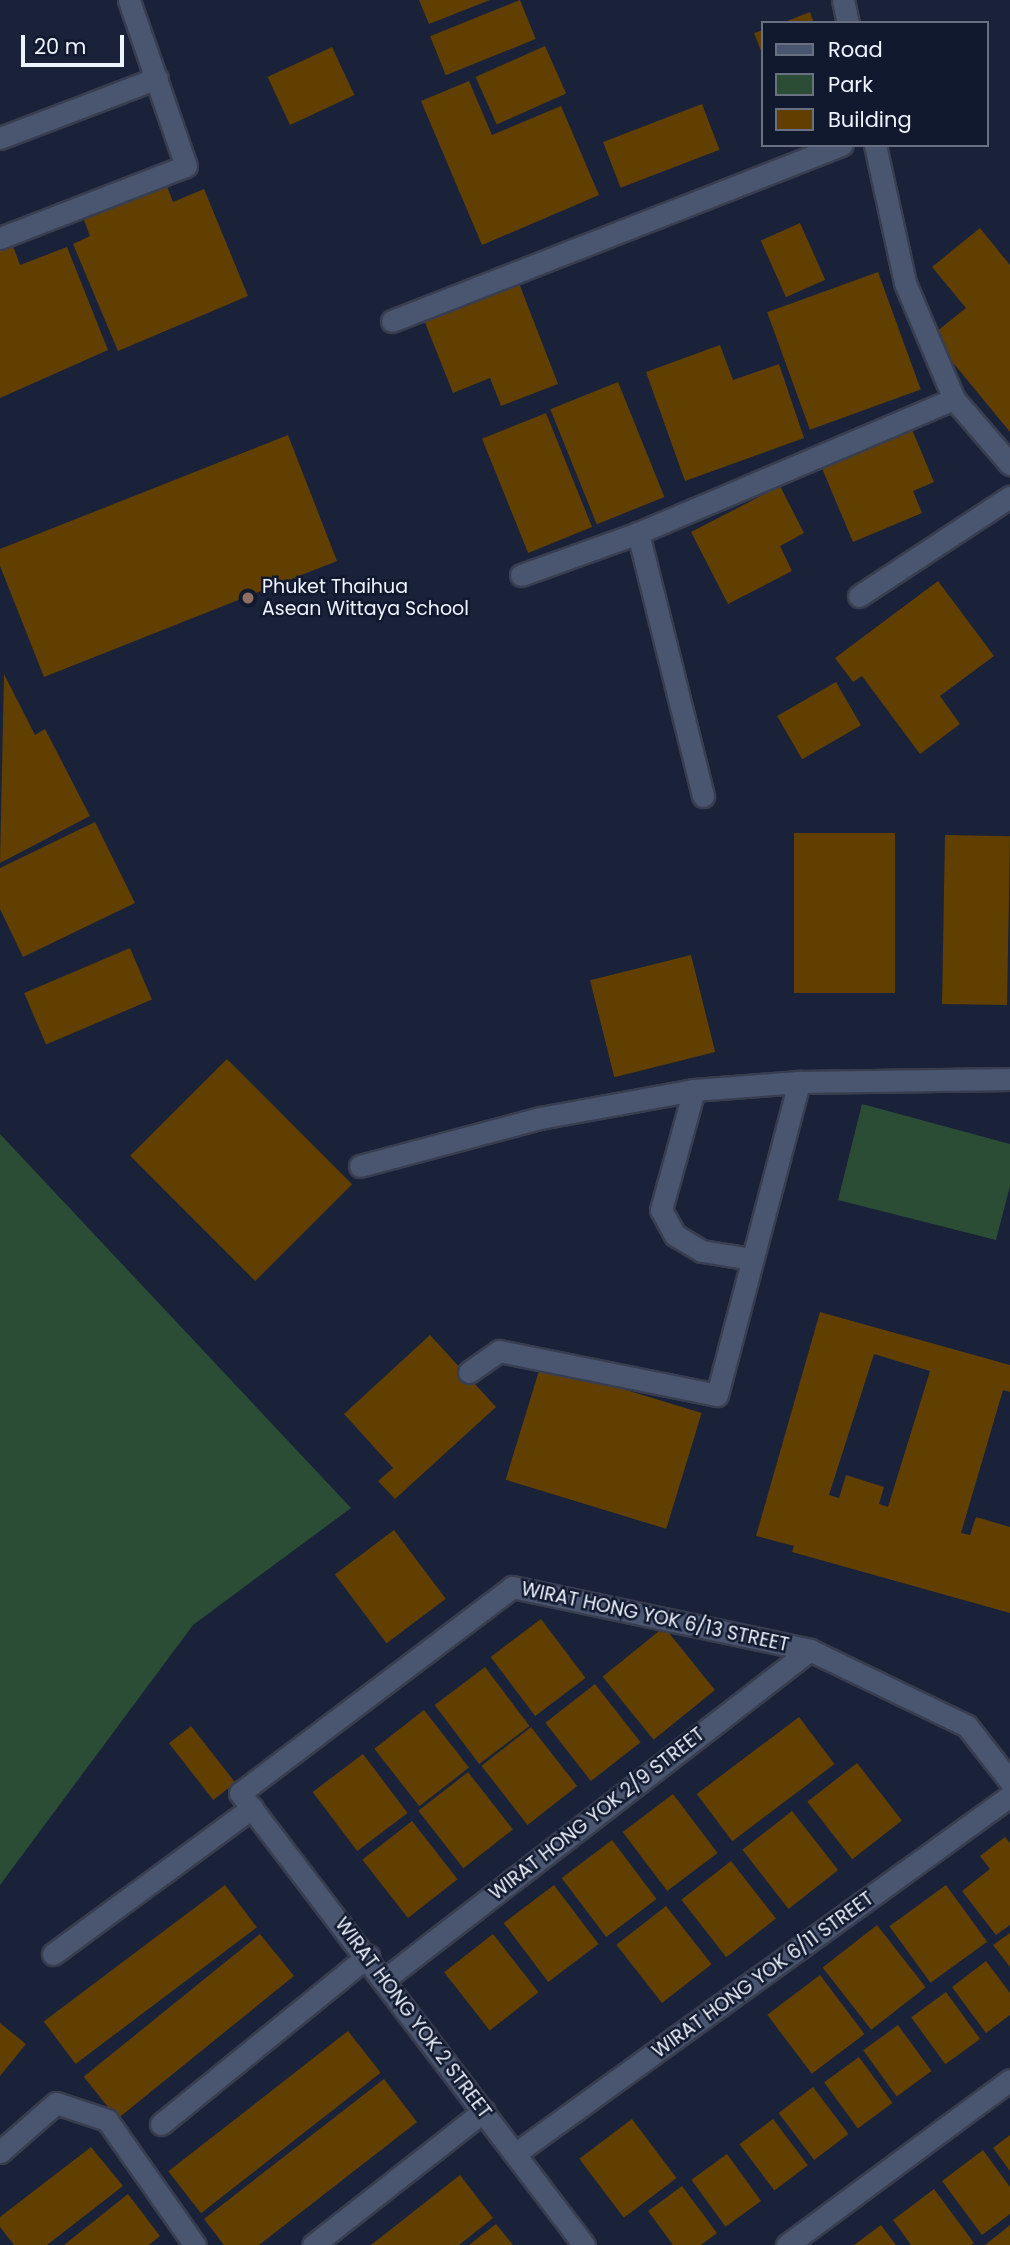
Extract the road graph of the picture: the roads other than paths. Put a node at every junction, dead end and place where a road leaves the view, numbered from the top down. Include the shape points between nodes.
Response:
1 (129, 0) edge
2 (843, 0) edge
3 (848, 21) edge
4 (157, 78) junction
5 (0, 138) edge
6 (837, 147) edge
7 (874, 147) edge
8 (0, 237) edge
9 (392, 321) dead end
10 (954, 399) junction
11 (1010, 464) edge
12 (1010, 497) edge
13 (638, 533) junction
14 (521, 575) dead end
15 (859, 596) dead end
16 (703, 796) dead end
17 (1010, 1079) edge
18 (799, 1082) junction
19 (694, 1090) junction
20 (360, 1166) dead end
21 (752, 1259) junction
22 (469, 1372) dead end
23 (810, 1650) junction
24 (1010, 1782) edge
25 (1010, 1796) edge
26 (252, 1808) junction
27 (53, 1954) dead end
28 (368, 1956) junction
29 (385, 1979) junction
30 (1010, 2080) edge
31 (484, 2111) junction
32 (162, 2124) dead end
33 (0, 2152) edge
34 (516, 2153) junction
35 (195, 2245) edge
36 (313, 2245) edge
37 (584, 2245) edge
38 (787, 2245) edge

1 - 4 street
2 - 3 street
4 - 5 street
4 - 8 street via 186,166
6 - 9 street
7 - 10 street via 905,284
10 - 11 street
10 - 13 street
12 - 15 street
13 - 14 street
13 - 16 street
17 - 18 street
18 - 19 street
18 - 21 street
19 - 20 street via 540,1118
19 - 21 street via 661,1210 675,1235 702,1251
21 - 22 street via 717,1395 499,1350
23 - 24 street, WIRAT HONG YOK 6/13 STREET via 967,1726
23 - 26 street via 512,1587 240,1793
23 - 29 street, WIRAT HONG YOK 2/9 STREET
25 - 34 street, WIRAT HONG YOK 6/11 STREET
26 - 27 street
26 - 28 street, WIRAT HONG YOK 2 STREET
28 - 29 street, WIRAT HONG YOK 2 STREET
28 - 32 street
29 - 31 street, WIRAT HONG YOK 2 STREET
30 - 38 street
31 - 34 street, WIRAT HONG YOK 2 STREET
31 - 36 street
33 - 35 street via 55,2103 107,2120
34 - 37 street, WIRAT HONG YOK 2 STREET

